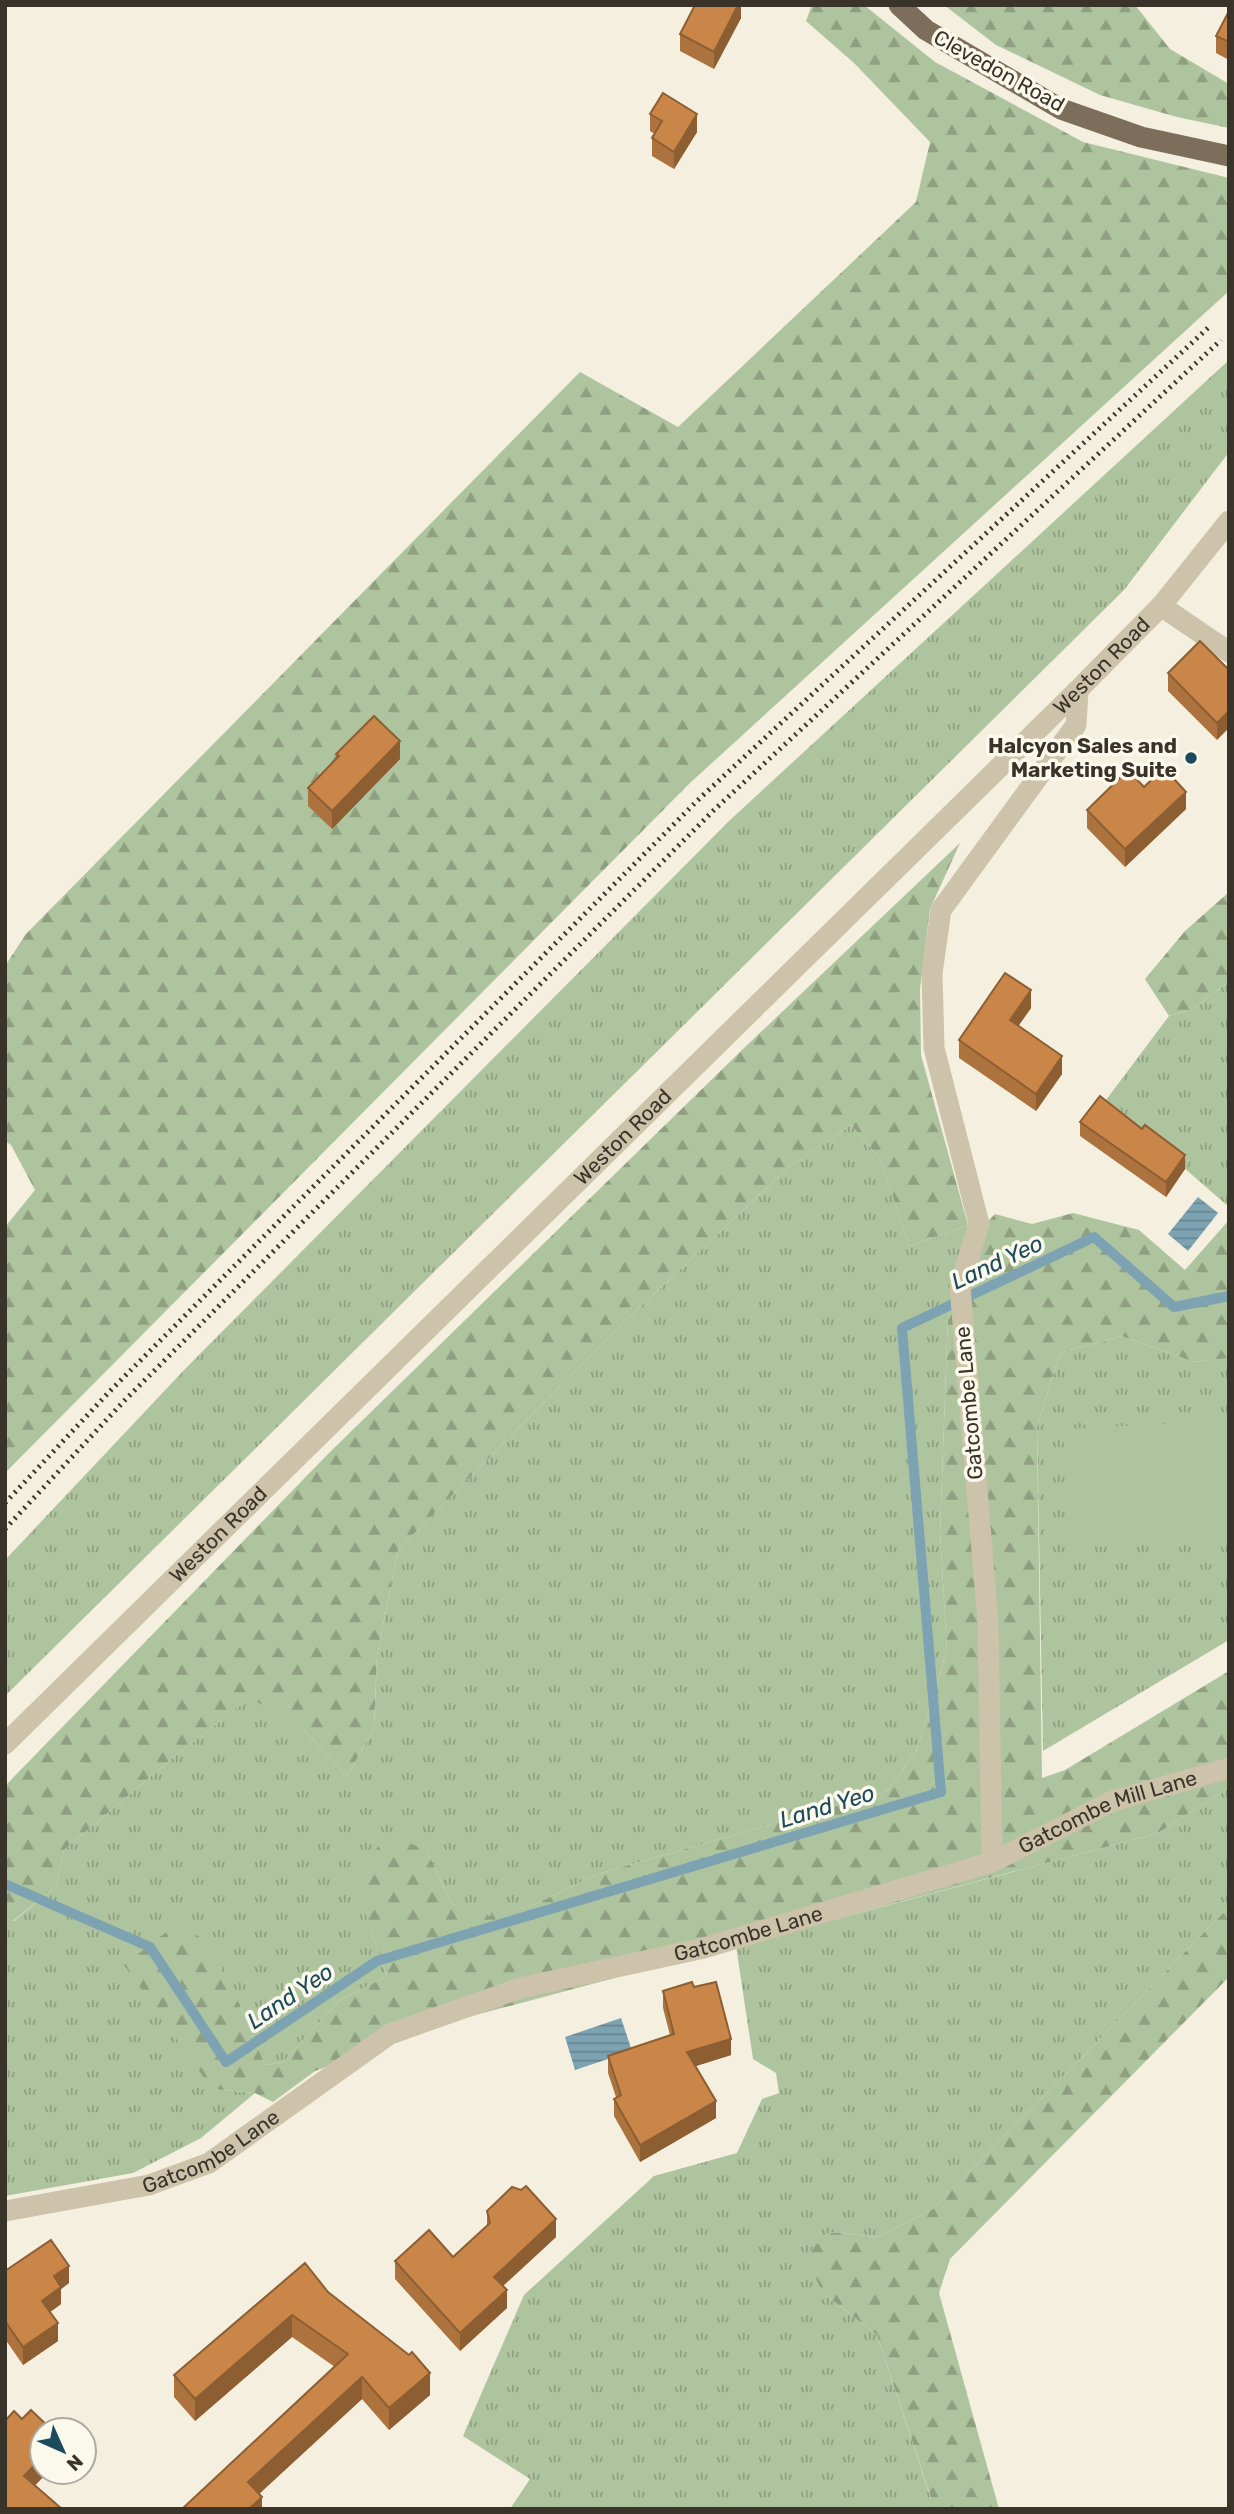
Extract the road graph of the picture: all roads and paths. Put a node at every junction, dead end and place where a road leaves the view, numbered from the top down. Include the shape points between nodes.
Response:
1 (899, 5) edge
2 (1229, 156) edge
3 (1229, 521) edge
4 (1161, 606) junction
5 (1229, 652) edge
6 (1078, 690) junction
7 (5, 1744) edge
8 (1229, 1768) edge
9 (992, 1862) junction
10 (5, 2211) edge

1 - 2 main road, Clevedon Road via 926,30 1061,109 1141,137
3 - 4 street, Weston Road
4 - 5 street
4 - 6 street, Weston Road
6 - 7 street, Weston Road
6 - 9 street, Gatcombe Lane via 1076,725 941,910 932,973 934,1048 979,1224 960,1286 988,1622
8 - 9 street, Gatcombe Mill Lane via 1113,1801
9 - 10 street, Gatcombe Lane via 704,1948 520,1989 390,2034 209,2163 149,2185

